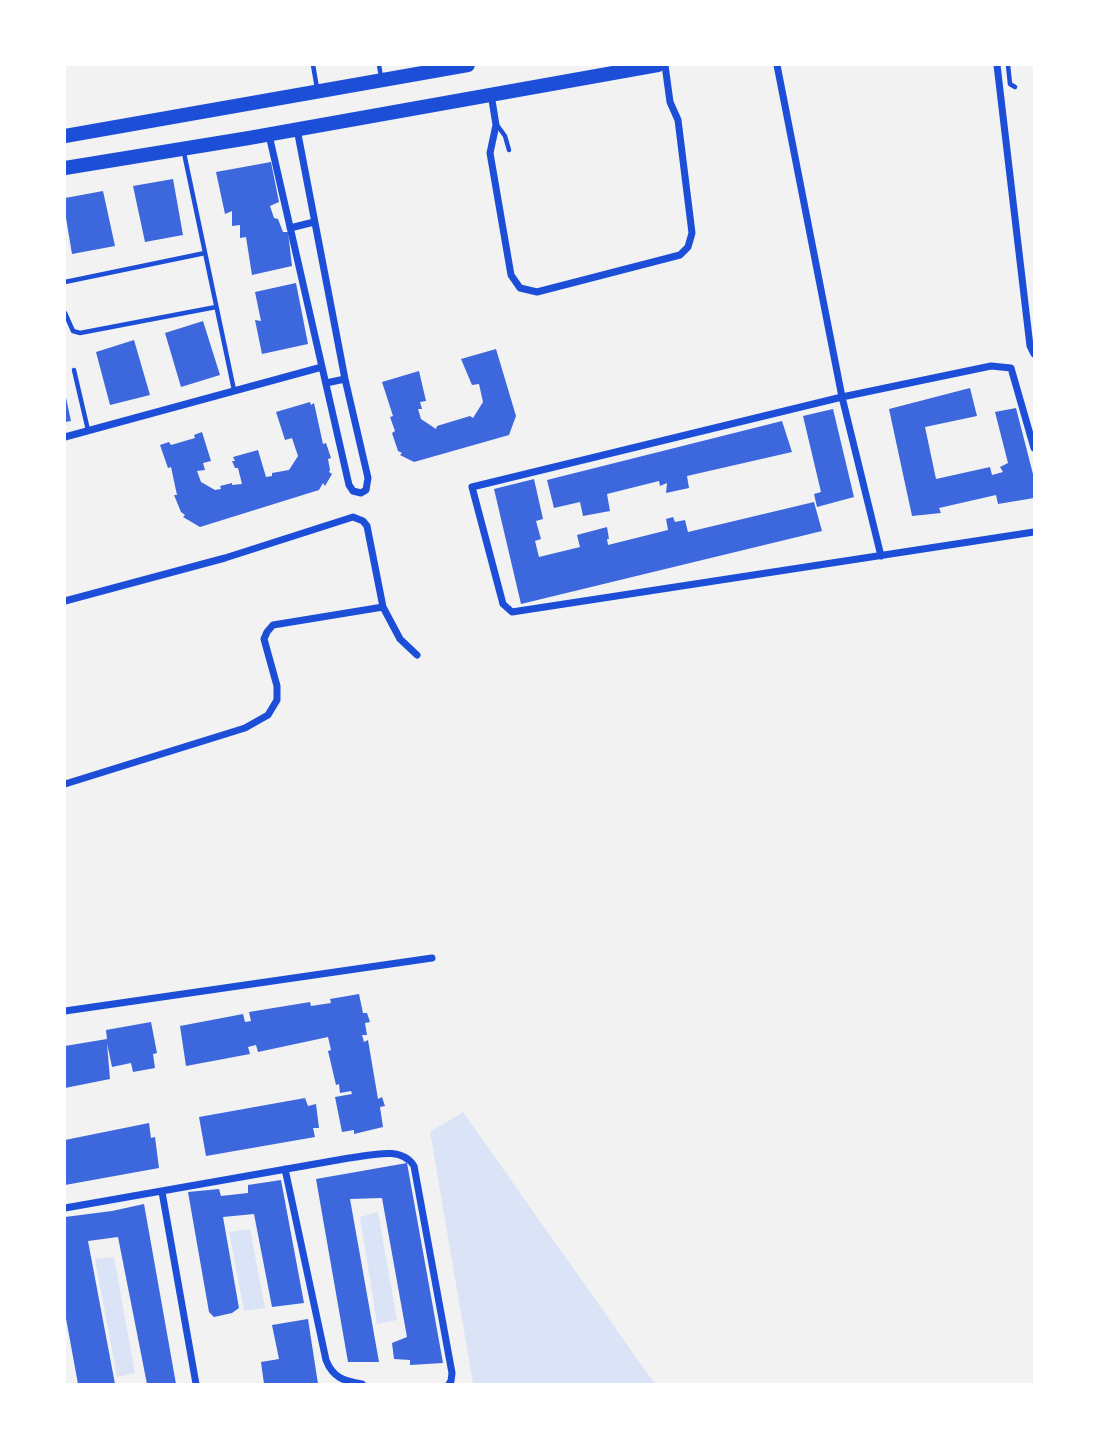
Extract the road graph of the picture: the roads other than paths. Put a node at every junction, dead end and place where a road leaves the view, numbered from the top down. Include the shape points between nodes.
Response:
1 (313, 65) edge
2 (379, 65) edge
3 (468, 65) edge
4 (658, 65) edge
5 (665, 65) edge
6 (777, 65) edge
7 (997, 65) edge
8 (1008, 65) edge
9 (381, 81) junction
10 (1015, 87) dead end
11 (317, 92) junction
12 (491, 93) junction
13 (496, 125) junction
14 (296, 130) junction
15 (269, 134) junction
16 (65, 136) edge
17 (183, 148) junction
18 (509, 150) dead end
19 (65, 168) edge
20 (314, 222) junction
21 (290, 228) junction
22 (205, 253) junction
23 (65, 282) edge
24 (216, 307) junction
25 (65, 313) edge
26 (1034, 354) edge
27 (322, 367) junction
28 (74, 370) dead end
29 (345, 379) junction
30 (326, 383) junction
31 (234, 390) junction
32 (842, 397) junction
33 (88, 430) junction
34 (65, 437) edge
35 (1034, 447) edge
36 (1034, 532) edge
37 (881, 556) junction
38 (65, 601) edge
39 (383, 607) junction
40 (416, 655) dead end
41 (65, 785) edge
42 (432, 958) dead end
43 (65, 1011) edge
44 (285, 1169) junction
45 (162, 1192) junction
46 (65, 1208) edge
47 (196, 1384) edge
48 (362, 1384) edge
49 (449, 1384) edge

1 - 11 lane
2 - 9 lane
3 - 9 main road
4 - 12 main road
5 - 13 street via 670,102 678,120 692,233 680,255 537,292 520,288 511,275 490,153
6 - 32 street
7 - 26 street
8 - 10 lane via 1010,84
9 - 11 main road
11 - 16 main road
12 - 13 street
12 - 14 main road
13 - 18 lane
14 - 15 main road
14 - 20 street
15 - 17 main road
15 - 21 street
17 - 19 main road
17 - 22 lane
20 - 21 street
20 - 29 street
21 - 27 street
22 - 23 lane
22 - 24 lane
24 - 25 lane via 80,333 73,331
24 - 31 lane
27 - 30 street
27 - 31 street
28 - 33 lane
29 - 30 street
29 - 30 street via 368,478 366,490 360,493 349,485
31 - 33 street
32 - 35 street via 991,366 1011,368
32 - 37 street
32 - 37 street via 472,487 503,604 512,612
33 - 34 street
36 - 37 street
38 - 39 street via 225,558 352,517 367,526
39 - 40 street via 400,639
39 - 41 street via 273,625 264,639 278,700 268,715 253,725
42 - 43 street
44 - 45 street
44 - 48 street via 326,1360 338,1378
44 - 49 street via 394,1153 410,1160 439,1293 452,1373
45 - 46 street
45 - 47 street

